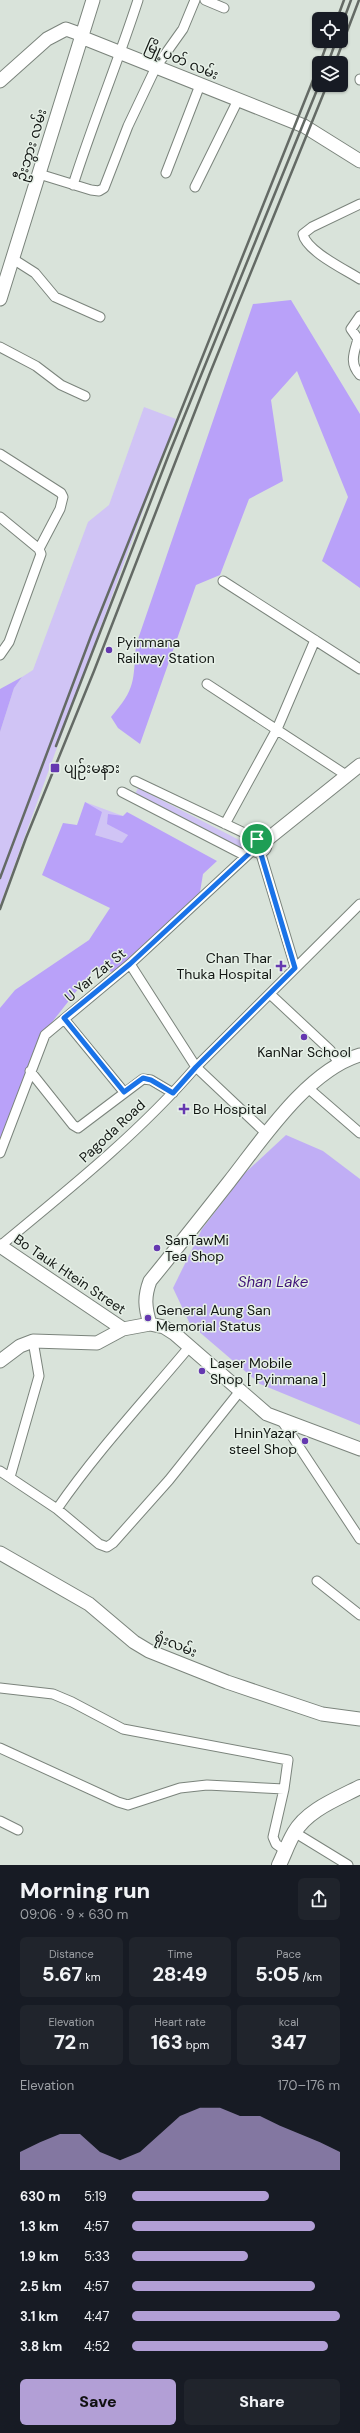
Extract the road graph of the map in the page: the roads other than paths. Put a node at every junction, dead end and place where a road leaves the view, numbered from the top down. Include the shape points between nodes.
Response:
1 (93, 0) edge
2 (138, 0) edge
3 (194, 0) edge
4 (205, 0) edge
5 (224, 8) dead end
6 (81, 37) junction
7 (121, 52) junction
8 (156, 67) junction
9 (0, 81) edge
10 (200, 85) junction
11 (238, 100) junction
12 (360, 161) edge
13 (166, 173) dead end
14 (39, 174) junction
15 (73, 185) junction
16 (195, 187) dead end
17 (360, 204) edge
18 (13, 259) junction
19 (360, 279) edge
20 (0, 299) edge
21 (360, 316) edge
22 (100, 317) dead end
23 (359, 339) edge
24 (0, 347) edge
25 (360, 376) edge
26 (85, 396) dead end
27 (0, 454) edge
28 (0, 517) edge
29 (39, 548) junction
30 (223, 581) dead end
31 (315, 640) junction
32 (0, 656) edge
33 (360, 669) edge
34 (207, 684) dead end
35 (277, 729) junction
36 (360, 765) edge
37 (346, 775) junction
38 (135, 781) dead end
39 (122, 792) dead end
40 (226, 824) junction
41 (256, 847) junction
42 (360, 904) edge
43 (130, 964) junction
44 (295, 968) junction
45 (270, 994) junction
46 (64, 1018) junction
47 (360, 1055) edge
48 (339, 1063) junction
49 (196, 1067) junction
50 (30, 1071) junction
51 (308, 1088) junction
52 (124, 1092) junction
53 (173, 1093) junction
54 (360, 1133) edge
55 (267, 1134) junction
56 (0, 1153) edge
57 (0, 1246) edge
58 (150, 1324) junction
59 (123, 1329) junction
60 (33, 1341) junction
61 (190, 1346) junction
62 (0, 1361) edge
63 (240, 1391) junction
64 (282, 1421) junction
65 (360, 1449) edge
66 (0, 1471) edge
67 (10, 1476) junction
68 (57, 1509) junction
69 (360, 1539) edge
70 (0, 1553) edge
71 (317, 1581) dead end
72 (360, 1615) edge
73 (0, 1688) edge
74 (360, 1719) edge
75 (0, 1748) edge
76 (360, 1787) edge
77 (284, 1789) junction
78 (0, 1821) edge
79 (18, 1830) dead end
80 (294, 1832) junction
81 (286, 1851) junction
82 (279, 1865) edge
83 (348, 1865) edge

1 - 6 street, ဦးဘွား လမ်း
2 - 7 street
3 - 8 street via 183,29
4 - 5 street
6 - 7 street, မြို့ပတ် လမ်း
6 - 9 street, မြို့ပတ် လမ်း via 66,29 47,39
6 - 14 street, ဦးဘွား လမ်း
7 - 8 street, မြို့ပတ် လမ်း
7 - 15 street via 94,116
8 - 10 street, မြို့ပတ် လမ်း
8 - 15 street via 128,126 104,188 99,191
10 - 11 street, မြို့ပတ် လမ်း
10 - 13 street
11 - 12 street, မြို့ပတ် လမ်း via 304,126
11 - 16 street
14 - 15 street
14 - 18 street, ဦးဘွား လမ်း
17 - 19 street via 312,227 303,234 304,240 315,250
18 - 20 street, ဦးဘွား လမ်း
18 - 22 street via 35,272 55,297
21 - 23 street via 351,329
23 - 25 street via 352,363
24 - 26 street
27 - 29 street via 61,493 63,497 60,509
28 - 29 street
29 - 32 street via 41,558 9,642
30 - 31 street
31 - 33 street
31 - 35 street
34 - 35 street
35 - 37 street
35 - 40 street
36 - 37 street
37 - 41 street
38 - 40 street
39 - 41 street
40 - 41 street
41 - 43 street, U Yar Zat St
41 - 44 street
42 - 44 street, Pagoda Road
43 - 46 street, U Yar Zat St
43 - 49 street
44 - 45 street, Pagoda Road
45 - 48 street via 330,1050
45 - 49 street, Pagoda Road
46 - 50 street, U Yar Zat St via 45,1035
46 - 52 street
47 - 48 street
48 - 51 street
49 - 53 street, Pagoda Road
49 - 55 street
50 - 52 street via 76,1127 80,1127
50 - 56 street, U Yar Zat St
51 - 54 street
51 - 55 street
52 - 53 street via 143,1078
53 - 57 street, Pagoda Road via 112,1152
55 - 58 street via 150,1281 145,1296 145,1307
57 - 59 street, Bo Tauk Htein Street
58 - 59 street
58 - 61 street via 164,1327
59 - 60 street via 107,1340 97,1343
60 - 62 street via 20,1346
60 - 67 street via 39,1376
61 - 63 street
61 - 68 street via 145,1400 114,1432
63 - 64 street via 260,1409
63 - 68 street via 169,1480 113,1543 102,1547
64 - 65 street
64 - 69 street
66 - 67 street
67 - 68 street
70 - 74 street, ရုံးလမ်း via 84,1600 134,1642 149,1651 227,1682 322,1714
71 - 72 street
73 - 77 street via 53,1694 124,1729 286,1760 289,1762
75 - 77 street via 118,1802 128,1804 180,1788 207,1784
76 - 80 main road via 317,1810
77 - 81 street via 273,1837 276,1844
78 - 79 street
80 - 81 main road
80 - 83 street
81 - 82 main road

